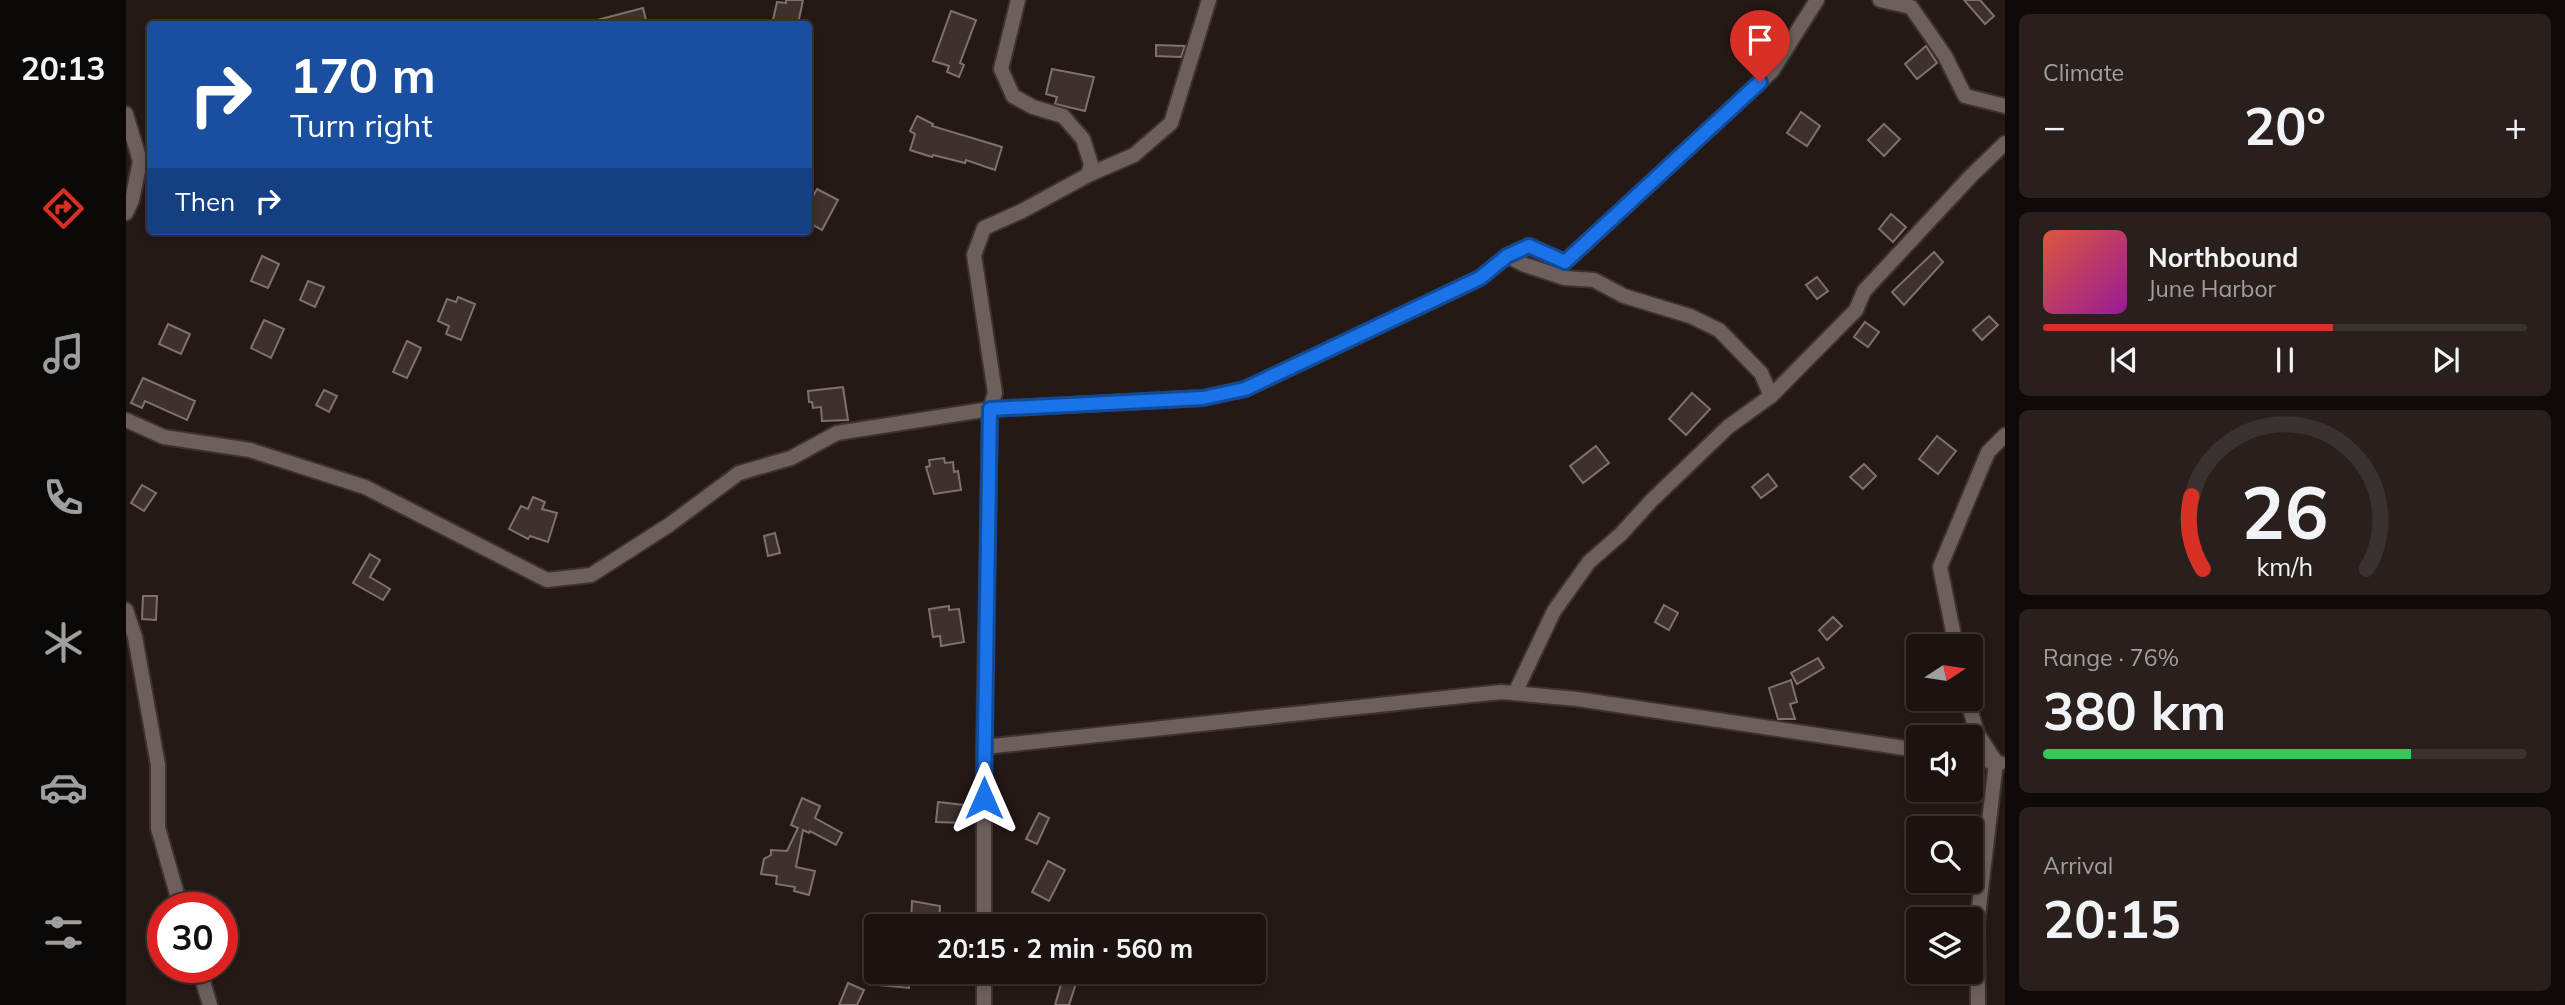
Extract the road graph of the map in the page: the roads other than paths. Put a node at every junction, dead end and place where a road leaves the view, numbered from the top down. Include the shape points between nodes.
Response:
1 (1018, 0) edge
2 (1209, 0) edge
3 (1817, 0) edge
4 (1880, 0) edge
5 (2005, 106) edge
6 (126, 114) edge
7 (2005, 143) edge
8 (1088, 175) junction
9 (126, 213) edge
10 (1507, 256) junction
11 (1771, 396) junction
12 (990, 409) junction
13 (126, 420) edge
14 (2005, 435) edge
15 (126, 610) edge
16 (1954, 634) edge
17 (1515, 693) junction
18 (1971, 711) edge
19 (984, 747) junction
20 (1906, 748) edge
21 (2000, 763) edge
22 (176, 892) edge
23 (984, 914) edge
24 (203, 983) edge
25 (984, 984) edge
26 (210, 1005) edge
27 (984, 1005) edge
28 (1978, 1005) edge

1 - 8 street via 1001,69 1013,96 1063,116 1083,139
2 - 8 street via 1171,123 1135,155
3 - 10 street via 1772,71 1565,262 1529,246
4 - 5 street via 1910,8 1945,56 1965,96
6 - 9 street via 140,161
7 - 11 street via 1864,291 1856,310
8 - 12 street via 984,228 974,255 995,393
10 - 11 street via 1565,278 1594,280 1624,296 1719,330 1761,373
10 - 12 street via 1480,278 1245,389 1203,398
11 - 17 street via 1728,428 1589,562 1554,611
12 - 13 street via 837,433 790,458 739,473 591,575 547,580 365,487 250,450 164,436
12 - 19 street
14 - 16 street via 1988,452 1940,567
15 - 22 street via 158,765 158,828
17 - 19 street
17 - 20 street
18 - 21 street via 1977,733
19 - 23 street
21 - 28 street via 1977,925
24 - 26 street
25 - 27 street

